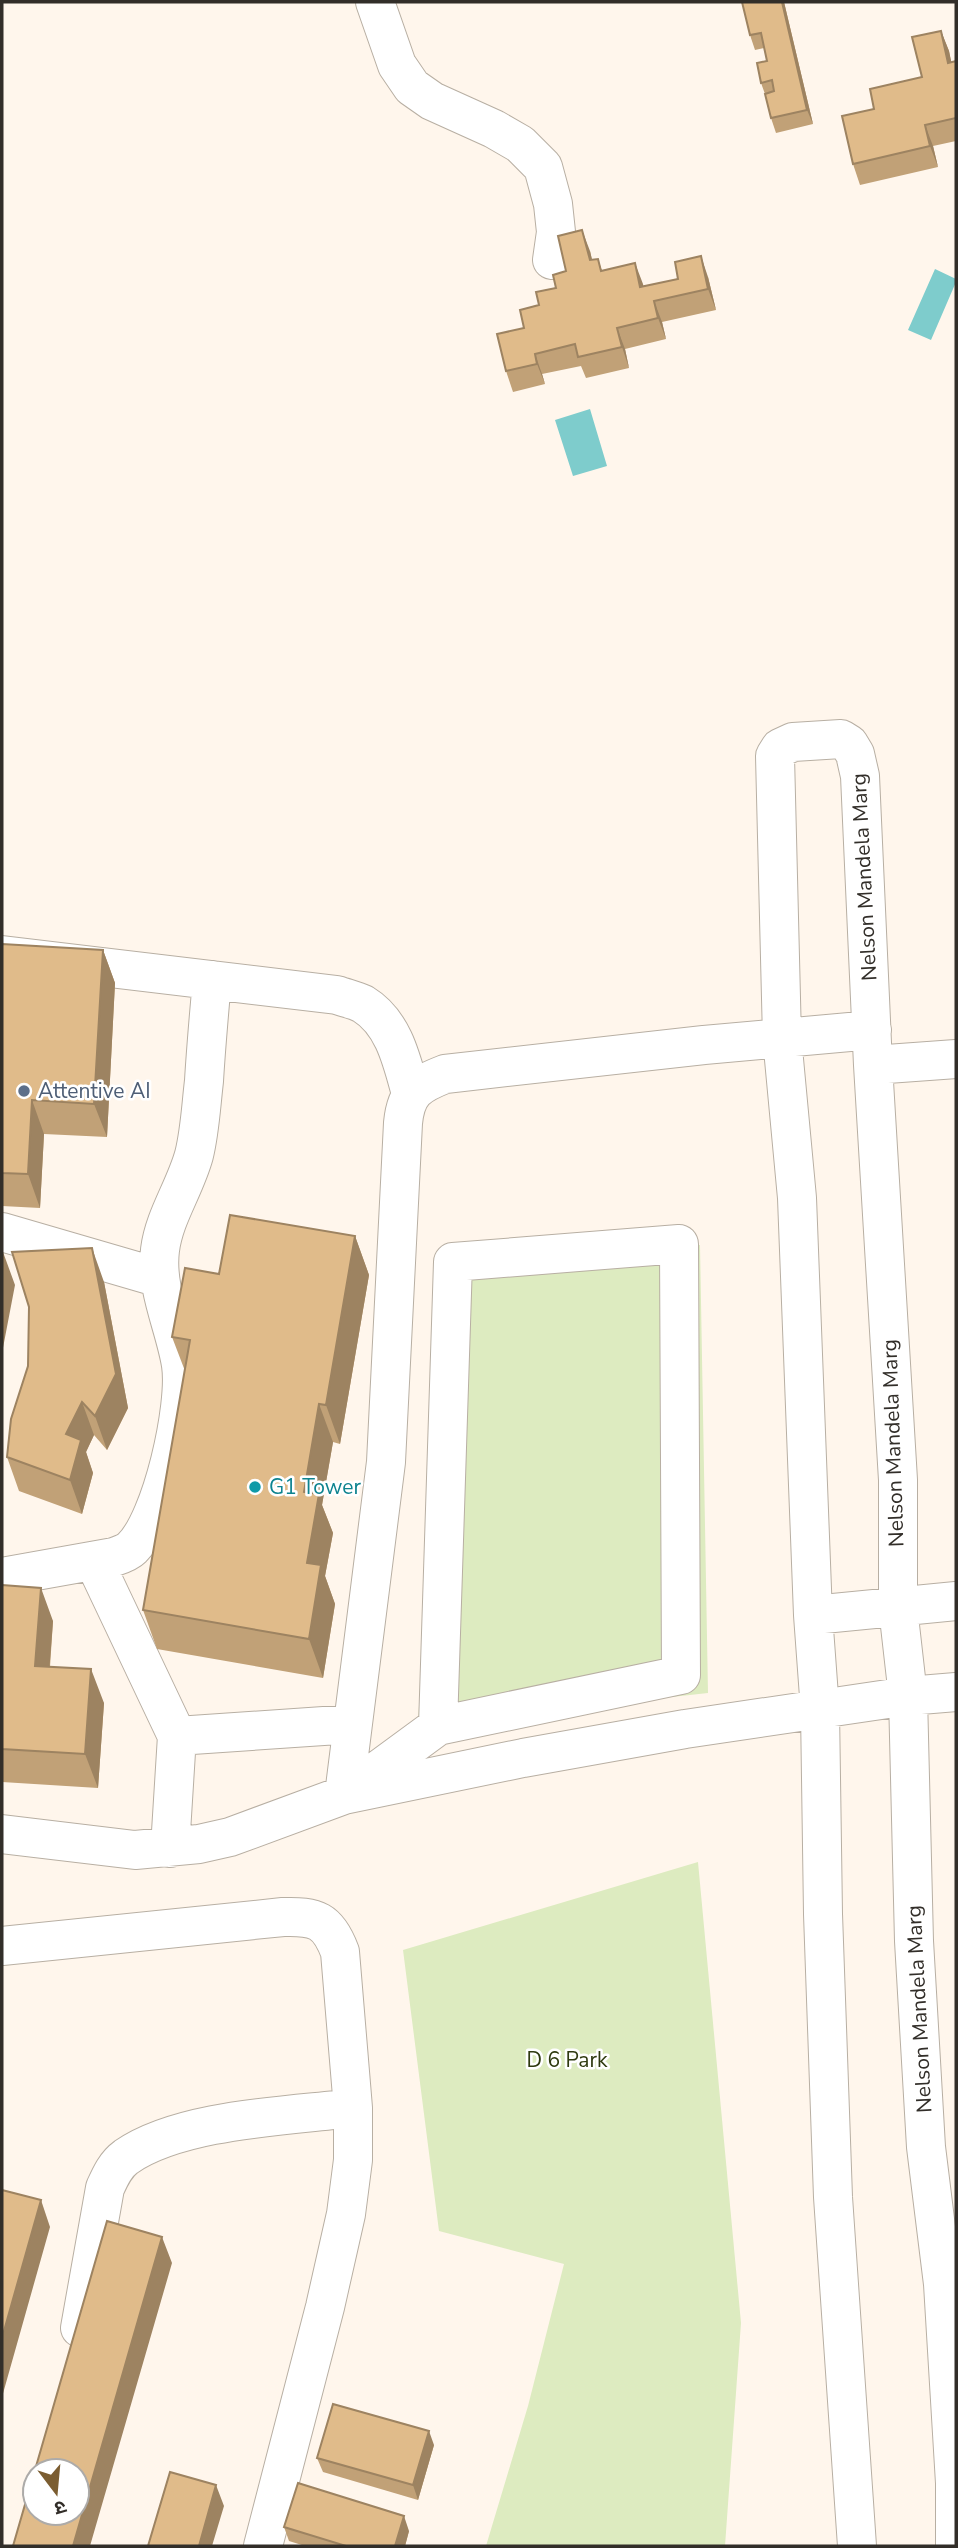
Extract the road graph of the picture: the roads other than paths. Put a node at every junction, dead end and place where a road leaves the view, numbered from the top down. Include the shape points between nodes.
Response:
1 (375, 2) edge
2 (552, 260) dead end
3 (2, 955) edge
4 (212, 980) junction
5 (782, 1038) junction
6 (873, 1047) junction
7 (956, 1059) edge
8 (411, 1094) junction
9 (2, 1232) edge
10 (160, 1278) junction
11 (94, 1561) junction
12 (2, 1577) edge
13 (956, 1601) edge
14 (898, 1608) junction
15 (813, 1615) junction
16 (956, 1692) edge
17 (908, 1696) junction
18 (820, 1710) junction
19 (353, 1724) junction
20 (438, 1726) junction
21 (177, 1735) junction
22 (344, 1795) junction
23 (2, 1834) edge
24 (170, 1847) junction
25 (2, 1946) edge
26 (353, 2108) junction
27 (72, 2356) edge
28 (263, 2546) edge
29 (857, 2546) edge
30 (955, 2546) edge

1 - 2 street via 397,65 412,87 432,102 520,144 542,167 555,222
3 - 4 street
4 - 8 street via 337,995 362,1004 382,1019 400,1052
4 - 10 street via 200,1127 187,1175 167,1221
5 - 6 street
5 - 6 street, Nelson Mandela Marg via 775,756 793,742 841,739 855,754 860,776
5 - 8 street via 445,1074
5 - 15 street, Nelson Mandela Marg via 797,1198
6 - 7 street
6 - 14 street, Nelson Mandela Marg via 898,1480
8 - 19 street via 403,1123 386,1462
9 - 10 street
10 - 11 street via 183,1388 172,1455 140,1538 130,1550
11 - 12 street
11 - 21 street
13 - 14 street
14 - 15 street
14 - 17 street, Nelson Mandela Marg
15 - 18 street, Nelson Mandela Marg
16 - 17 street
17 - 18 street
17 - 30 street, Nelson Mandela Marg via 920,2051 943,2284
18 - 22 street via 685,1729
18 - 29 street, Nelson Mandela Marg via 833,2197
19 - 21 street
19 - 22 street
20 - 20 street via 681,1675 679,1244 453,1262
20 - 22 street
21 - 24 street
22 - 24 street via 230,1837
23 - 24 street via 135,1850
25 - 26 street via 282,1917 321,1921 334,1935 340,1952
26 - 27 street via 189,2131 150,2143 124,2159 105,2188
26 - 28 street via 346,2214

